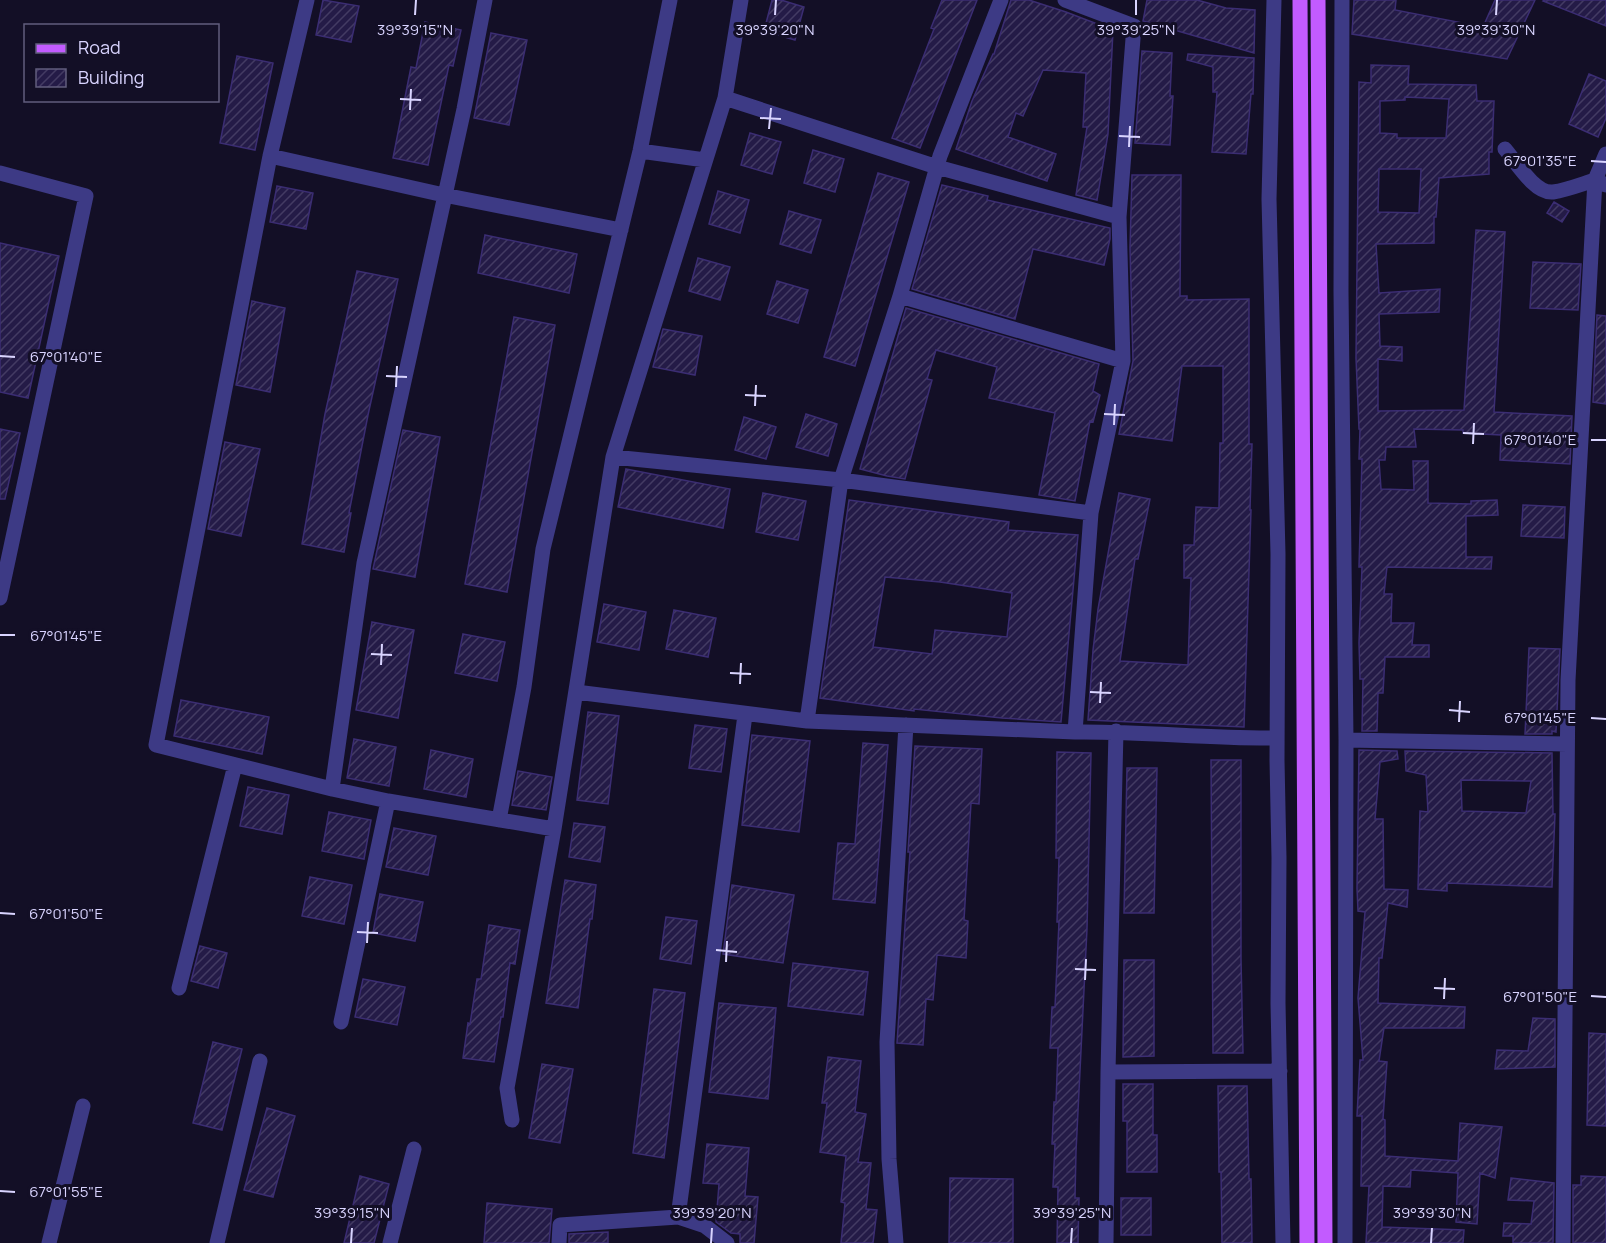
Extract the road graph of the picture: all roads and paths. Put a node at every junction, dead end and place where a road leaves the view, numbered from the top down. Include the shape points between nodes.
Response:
1 (307, 0) edge
2 (485, 0) edge
3 (670, 0) edge
4 (741, 0) edge
5 (1001, 0) edge
6 (1065, 0) edge
7 (1274, 0) edge
8 (1300, 0) edge
9 (1318, 0) edge
10 (1342, 0) edge
11 (725, 98) junction
12 (1505, 149) dead end
13 (640, 151) junction
14 (1606, 154) edge
15 (270, 156) junction
16 (705, 160) junction
17 (937, 167) junction
18 (0, 173) edge
19 (1601, 183) edge
20 (444, 195) junction
21 (1119, 217) junction
22 (621, 230) junction
23 (900, 296) junction
24 (1123, 361) junction
25 (613, 457) junction
26 (842, 480) junction
27 (1091, 513) junction
28 (0, 598) edge
29 (576, 692) junction
30 (745, 715) junction
31 (807, 721) junction
32 (906, 725) junction
33 (1116, 731) junction
34 (1075, 732) junction
35 (1277, 738) junction
36 (1346, 740) junction
37 (1567, 744) junction
38 (236, 765) junction
39 (332, 789) junction
40 (388, 801) junction
41 (500, 820) junction
42 (554, 829) junction
43 (180, 988) dead end
44 (341, 1022) dead end
45 (260, 1061) dead end
46 (1280, 1071) junction
47 (1108, 1072) junction
48 (83, 1106) dead end
49 (512, 1120) dead end
50 (414, 1149) dead end
51 (678, 1216) junction
52 (49, 1243) edge
53 (216, 1243) edge
54 (390, 1243) edge
55 (559, 1243) edge
56 (727, 1243) edge
57 (896, 1243) edge
58 (1106, 1243) edge
59 (1283, 1243) edge
60 (1307, 1243) edge
61 (1325, 1243) edge
62 (1345, 1243) edge
63 (1563, 1243) edge

1 - 15 street
2 - 20 street
3 - 13 street
4 - 11 street
5 - 17 street
6 - 21 street via 1134,26
7 - 35 street via 1269,199 1278,555
8 - 60 main road
9 - 61 main road
10 - 36 street
11 - 16 street
11 - 17 street
12 - 19 street via 1542,190 1552,192
13 - 16 street
13 - 22 street
14 - 19 street
15 - 20 street
15 - 38 street via 156,745
16 - 25 street
17 - 21 street
17 - 23 street
18 - 28 street via 86,196
19 - 37 street
20 - 22 street
20 - 39 street via 364,562
21 - 24 street
22 - 41 street via 543,549
23 - 24 street
23 - 26 street
24 - 27 street
25 - 26 street
25 - 29 street
26 - 27 street
26 - 31 street
27 - 34 street
29 - 30 street
29 - 42 street
30 - 31 street
30 - 51 street
31 - 32 street
32 - 34 street
32 - 57 street via 887,1041 889,1159
33 - 34 street
33 - 35 street
33 - 47 street
35 - 46 street
36 - 37 street
36 - 62 street
37 - 63 street
38 - 39 street
38 - 43 street
39 - 40 street
40 - 41 street
40 - 44 street
41 - 42 street
42 - 49 street via 507,1088
45 - 53 street
46 - 47 street
46 - 59 street
47 - 58 street
48 - 52 street
50 - 54 street
51 - 55 street via 560,1225
51 - 56 street via 705,1226

